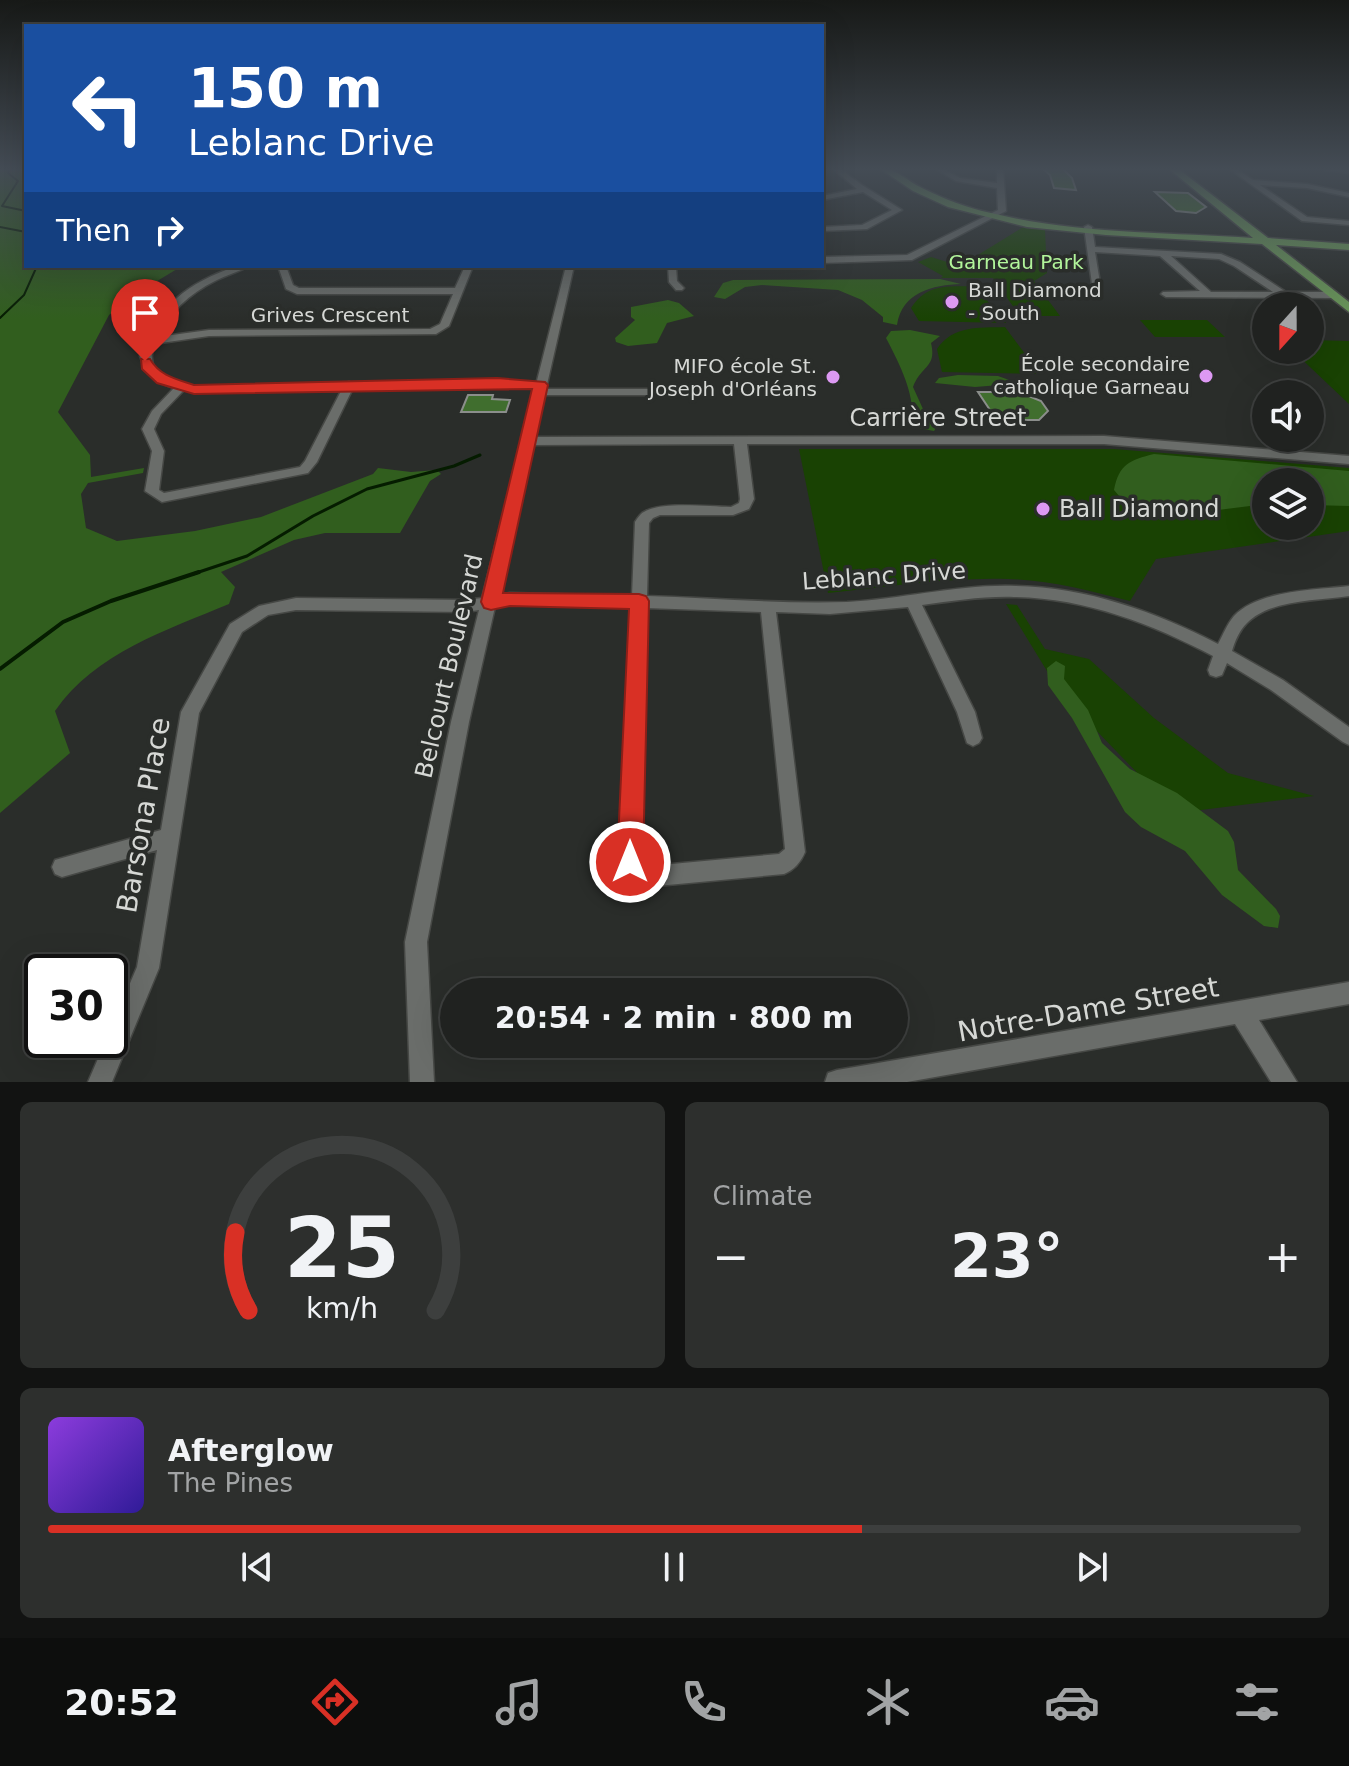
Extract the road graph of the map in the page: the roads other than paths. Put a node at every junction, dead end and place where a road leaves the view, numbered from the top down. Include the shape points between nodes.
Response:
1 (881, 218) edge
2 (986, 218) edge
3 (1025, 218) edge
4 (1241, 218) edge
5 (1304, 218) edge
6 (1349, 223) edge
7 (1088, 228) junction
8 (824, 229) edge
9 (1227, 237) junction
10 (1268, 240) junction
11 (1310, 242) junction
12 (1349, 245) edge
13 (1090, 249) junction
14 (1164, 255) junction
15 (824, 260) edge
16 (240, 268) edge
17 (283, 268) edge
18 (468, 268) edge
19 (569, 268) edge
20 (672, 268) edge
21 (679, 288) dead end
22 (1096, 289) dead end
23 (459, 291) junction
24 (1279, 292) edge
25 (1166, 294) dead end
26 (1324, 295) edge
27 (1333, 295) junction
28 (1211, 296) junction
29 (1252, 296) edge
30 (1349, 298) edge
31 (1349, 308) edge
32 (151, 341) junction
33 (349, 385) junction
34 (181, 387) junction
35 (536, 387) junction
36 (652, 392) dead end
37 (740, 440) junction
38 (527, 441) junction
39 (1349, 460) edge
40 (1349, 591) edge
41 (912, 599) junction
42 (639, 601) junction
43 (491, 602) junction
44 (768, 606) junction
45 (1224, 651) junction
46 (1216, 670) dead end
47 (1349, 737) edge
48 (973, 738) dead end
49 (169, 837) junction
50 (62, 867) dead end
51 (1349, 993) edge
52 (1241, 1013) junction
53 (100, 1082) edge
54 (422, 1082) edge
55 (837, 1082) edge
56 (1285, 1082) edge

1 - 8 street via 864,227
2 - 15 street via 909,258
3 - 7 main road
4 - 10 main road
5 - 6 street
7 - 9 main road
7 - 13 street
9 - 10 main road
9 - 10 main road
9 - 10 main road via 1243,233
10 - 11 main road
10 - 11 main road
10 - 11 main road via 1296,246
10 - 27 main road
10 - 30 main road
11 - 12 main road
13 - 14 street
13 - 22 street
14 - 24 street via 1226,258
14 - 28 street
16 - 32 street via 177,300 163,314
17 - 23 street via 289,287 297,291
18 - 23 street, Grives Crescent
19 - 35 street, Belcourt Boulevard
20 - 21 street
23 - 32 street, Grives Crescent via 444,326 432,332 209,333
25 - 28 street
26 - 27 street
27 - 31 main road
28 - 29 street
32 - 34 street via 145,356 149,369
33 - 34 street
33 - 34 street via 304,470 157,497 152,491 158,451 148,429
33 - 35 street
35 - 36 street
35 - 38 street, Belcourt Boulevard
37 - 38 street, Carrière Street
37 - 39 street, Carrière Street via 1113,440
37 - 42 street via 744,506 733,511 659,511 644,518
38 - 43 street, Belcourt Boulevard
40 - 45 street via 1251,611 1238,623
41 - 44 street, Leblanc Drive via 833,608
41 - 45 street, Leblanc Drive via 1045,594 1128,614
41 - 48 street via 966,712
42 - 43 street, Leblanc Drive
42 - 44 street, Leblanc Drive
42 - 44 street via 629,852 637,872 656,878 784,864 795,852
43 - 49 street, Barsona Place via 296,604 264,610 244,621 190,712
43 - 54 street, Belcourt Boulevard via 460,722 416,942
45 - 46 street
45 - 47 street, Leblanc Drive
49 - 50 street
49 - 53 street, Barsona Place via 148,968
51 - 52 street, Notre-Dame Street
52 - 55 street, Notre-Dame Street
52 - 56 street

